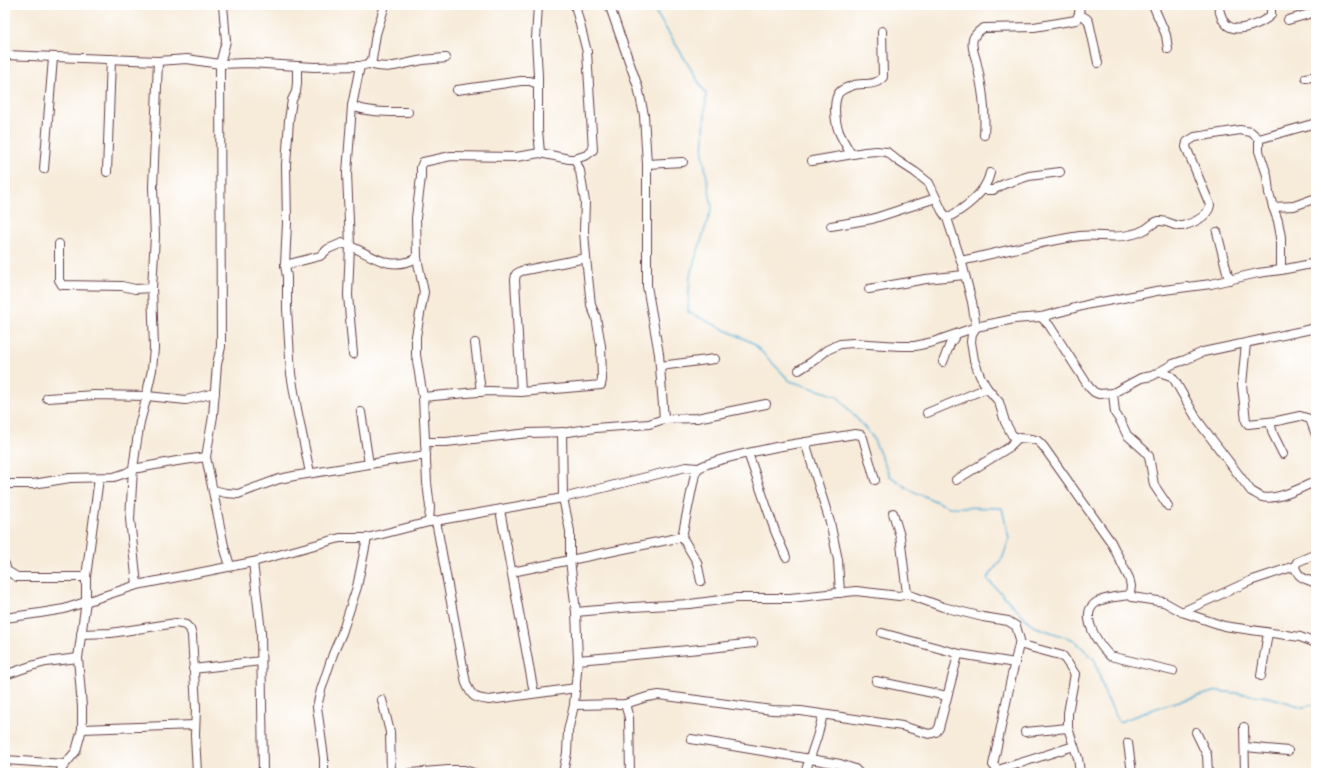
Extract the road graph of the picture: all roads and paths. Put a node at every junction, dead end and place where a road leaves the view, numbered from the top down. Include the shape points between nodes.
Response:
1 (223, 5) edge
2 (385, 5) edge
3 (538, 5) edge
4 (575, 5) edge
5 (607, 5) edge
6 (1080, 5) edge
7 (1153, 5) edge
8 (1218, 5) edge
9 (1271, 5) edge
10 (1316, 12) edge
11 (1080, 14) junction
12 (1288, 20) dead end
13 (882, 31) dead end
14 (1168, 49) dead end
15 (5, 56) edge
16 (53, 58) junction
17 (446, 58) dead end
18 (111, 59) junction
19 (158, 61) junction
20 (1098, 63) dead end
21 (220, 64) junction
22 (364, 65) junction
23 (297, 66) junction
24 (1316, 76) edge
25 (1306, 78) dead end
26 (538, 84) junction
27 (457, 90) dead end
28 (352, 106) junction
29 (408, 112) dead end
30 (1316, 123) edge
31 (984, 135) dead end
32 (1259, 139) junction
33 (540, 153) junction
34 (850, 154) junction
35 (575, 158) junction
36 (812, 161) dead end
37 (683, 162) dead end
38 (647, 164) junction
39 (44, 169) dead end
40 (107, 172) dead end
41 (1060, 172) dead end
42 (990, 173) dead end
43 (982, 190) junction
44 (936, 198) junction
45 (1316, 198) edge
46 (1272, 207) junction
47 (947, 218) junction
48 (831, 226) dead end
49 (1217, 232) dead end
50 (59, 244) dead end
51 (350, 246) junction
52 (417, 258) junction
53 (586, 258) junction
54 (961, 261) junction
55 (1316, 263) edge
56 (285, 265) junction
57 (1281, 270) junction
58 (964, 275) junction
59 (1229, 280) junction
60 (152, 288) junction
61 (869, 290) dead end
62 (1041, 317) junction
63 (976, 327) junction
64 (1316, 328) edge
65 (956, 335) junction
66 (475, 343) dead end
67 (1246, 343) junction
68 (353, 354) dead end
69 (715, 359) dead end
70 (943, 362) dead end
71 (660, 366) junction
72 (799, 370) dead end
73 (1159, 372) junction
74 (987, 388) junction
75 (481, 392) junction
76 (521, 392) junction
77 (1113, 392) junction
78 (215, 393) junction
79 (147, 396) junction
80 (199, 397) junction
81 (423, 397) junction
82 (47, 398) dead end
83 (214, 403) junction
84 (766, 404) dead end
85 (361, 412) dead end
86 (927, 413) dead end
87 (664, 419) junction
88 (1270, 422) junction
89 (562, 432) junction
90 (1316, 435) edge
91 (1018, 438) junction
92 (426, 442) junction
93 (805, 442) junction
94 (748, 453) junction
95 (1283, 454) dead end
96 (426, 455) junction
97 (206, 457) junction
98 (369, 464) junction
99 (698, 468) junction
100 (133, 469) junction
101 (310, 473) junction
102 (99, 478) junction
103 (875, 480) dead end
104 (956, 480) dead end
105 (1316, 481) edge
106 (5, 484) edge
107 (213, 490) junction
108 (563, 498) junction
109 (1168, 506) dead end
110 (500, 510) junction
111 (893, 513) dead end
112 (432, 522) junction
113 (682, 537) junction
114 (368, 538) junction
115 (1316, 554) edge
116 (786, 557) dead end
117 (570, 560) junction
118 (253, 562) junction
119 (5, 564) edge
120 (230, 566) junction
121 (1295, 566) junction
122 (512, 572) junction
123 (86, 577) junction
124 (701, 581) dead end
125 (1316, 583) edge
126 (136, 585) junction
127 (840, 593) junction
128 (906, 594) junction
129 (1131, 595) junction
130 (86, 601) junction
131 (576, 612) junction
132 (1182, 612) junction
133 (5, 618) edge
134 (882, 633) dead end
135 (1268, 633) junction
136 (81, 634) junction
137 (753, 643) dead end
138 (1316, 643) edge
139 (1019, 644) junction
140 (960, 654) junction
141 (78, 658) junction
142 (578, 660) junction
143 (261, 661) junction
144 (1015, 663) junction
145 (193, 669) junction
146 (1172, 671) dead end
147 (5, 675) edge
148 (1261, 676) dead end
149 (876, 681) dead end
150 (576, 688) junction
151 (534, 693) junction
152 (947, 696) junction
153 (382, 700) dead end
154 (625, 704) junction
155 (574, 705) junction
156 (823, 715) junction
157 (195, 725) junction
158 (1244, 727) dead end
159 (1068, 728) junction
160 (82, 729) junction
161 (1025, 732) dead end
162 (1196, 732) dead end
163 (691, 739) dead end
164 (1128, 743) dead end
165 (1074, 746) junction
166 (1245, 747) junction
167 (1288, 750) dead end
168 (5, 760) edge
169 (809, 760) junction
170 (65, 764) junction
171 (60, 773) edge
172 (197, 773) edge
173 (263, 773) edge
174 (324, 773) edge
175 (391, 773) edge
176 (410, 773) edge
177 (474, 773) edge
178 (563, 773) edge
179 (630, 773) edge
180 (805, 773) edge
181 (858, 773) edge
182 (1080, 773) edge
183 (1132, 773) edge
184 (1208, 773) edge
185 (1245, 773) edge

1 - 21 street via 226,40
2 - 22 street via 376,34 372,60
3 - 26 street
4 - 35 street via 587,52 593,150 588,155
5 - 38 street via 610,7 638,87 644,115
6 - 11 street
7 - 14 street via 1166,35
8 - 9 street via 1222,19 1228,26 1237,28 1266,20 1271,15
10 - 12 street
11 - 20 street via 1089,22
11 - 31 street via 1076,20 1060,23 984,28 976,35 973,46 983,89
13 - 34 street via 883,77 880,81 845,88 838,94 837,123
15 - 16 street
16 - 18 street
16 - 39 street
17 - 22 street via 382,68
18 - 19 street
18 - 40 street
19 - 21 street via 187,59
19 - 60 street
21 - 23 street
21 - 78 street via 221,347
22 - 23 street
22 - 28 street
23 - 56 street via 286,165
24 - 25 street
26 - 27 street via 521,81
26 - 33 street
28 - 29 street via 371,111
28 - 51 street via 347,173
30 - 32 street
32 - 46 street via 1259,151 1267,175
32 - 54 street via 1251,132 1240,130 1195,137 1187,142 1186,147 1210,208 1204,216 1183,226 1161,221 1129,235 1082,236
33 - 35 street
33 - 52 street via 516,157 451,156 423,162 416,218
34 - 36 street
34 - 44 street via 886,152 925,179
35 - 53 street via 585,202
37 - 38 street
38 - 71 street via 647,286
41 - 43 street via 1029,176 993,190
42 - 43 street
43 - 47 street via 963,208
44 - 47 street
44 - 48 street via 872,219
45 - 46 street via 1294,206
46 - 57 street via 1281,237
47 - 54 street
49 - 59 street
50 - 60 street via 58,280 62,285
51 - 52 street via 380,261 391,263 408,263
51 - 56 street via 336,244 320,256
51 - 68 street via 348,295
52 - 81 street via 424,292 416,336 416,355
53 - 76 street via 516,274
53 - 76 street via 591,305 596,317 601,346 601,385
54 - 58 street
55 - 57 street
56 - 101 street via 291,374
57 - 59 street
58 - 61 street
58 - 63 street
59 - 62 street via 1156,291
60 - 79 street via 154,348
62 - 63 street via 1014,319
62 - 77 street via 1049,325 1088,387 1099,394
63 - 65 street
63 - 74 street via 971,342 974,360
64 - 67 street
65 - 70 street
65 - 72 street via 915,346 840,344
66 - 75 street
67 - 73 street via 1203,352
67 - 88 street via 1242,385 1246,420 1248,424
69 - 71 street
71 - 87 street
73 - 77 street
73 - 105 street via 1171,376 1175,381 1198,421 1251,491 1263,497 1279,496
74 - 86 street
74 - 91 street via 999,402 1012,435
75 - 76 street
75 - 81 street
77 - 109 street via 1115,413 1127,435 1149,456 1154,485
78 - 80 street
78 - 83 street
79 - 80 street via 186,400
79 - 82 street via 95,395
79 - 100 street
80 - 83 street
81 - 92 street
83 - 97 street
84 - 87 street via 697,418
85 - 98 street
87 - 89 street via 649,424
88 - 90 street via 1300,416 1310,419
88 - 95 street
89 - 92 street
89 - 108 street
91 - 104 street via 1008,448
91 - 129 street via 1038,442 1067,478 1111,542 1129,578
92 - 96 street
93 - 94 street
93 - 103 street via 861,435
93 - 127 street via 830,522 838,560
94 - 99 street
94 - 116 street
96 - 98 street
96 - 112 street
97 - 100 street
97 - 107 street
98 - 101 street
99 - 108 street via 686,467
99 - 113 street
100 - 102 street via 114,477
100 - 126 street via 130,519
101 - 107 street via 279,479 238,494
102 - 106 street
102 - 123 street
107 - 120 street
108 - 110 street
108 - 117 street via 570,531
110 - 112 street
110 - 122 street
111 - 128 street via 900,536
112 - 114 street
112 - 151 street via 470,693 477,698 490,700
113 - 117 street
113 - 124 street via 697,562
114 - 118 street via 340,538
114 - 174 street via 357,587 317,707
115 - 121 street via 1297,562
117 - 122 street
117 - 131 street
118 - 120 street
118 - 143 street via 261,632
119 - 123 street via 7,571 17,577
120 - 126 street
121 - 125 street via 1300,578
121 - 132 street via 1250,581
122 - 151 street
123 - 130 street
126 - 130 street
127 - 128 street via 856,591 899,596
127 - 131 street via 790,598 736,598
128 - 139 street via 943,607 1013,623 1018,630
129 - 132 street via 1164,602
129 - 146 street via 1096,603 1090,610 1090,627 1110,656
130 - 133 street via 64,609
130 - 136 street
131 - 142 street
132 - 135 street via 1224,626
134 - 140 street
135 - 138 street via 1300,637
135 - 148 street
136 - 141 street
136 - 145 street via 186,625 192,635
137 - 142 street
139 - 144 street
139 - 159 street via 1064,656 1072,668 1075,674
140 - 144 street
140 - 152 street via 956,658
141 - 147 street via 46,662
141 - 160 street
142 - 150 street
143 - 145 street
143 - 173 street
144 - 165 street via 993,765 995,768 998,770
145 - 157 street
149 - 152 street
150 - 151 street
150 - 155 street
152 - 156 street via 939,728 929,734 902,726
153 - 175 street via 390,732
154 - 155 street
154 - 156 street via 659,695
154 - 179 street via 629,718
155 - 178 street
156 - 169 street
157 - 160 street
157 - 172 street
158 - 166 street
159 - 161 street
159 - 165 street
160 - 170 street via 76,751
162 - 184 street via 1207,755
163 - 169 street
164 - 183 street
165 - 182 street
166 - 167 street
166 - 185 street
168 - 170 street
169 - 180 street
169 - 181 street via 840,764 855,769
170 - 171 street
176 - 177 street via 449,770

